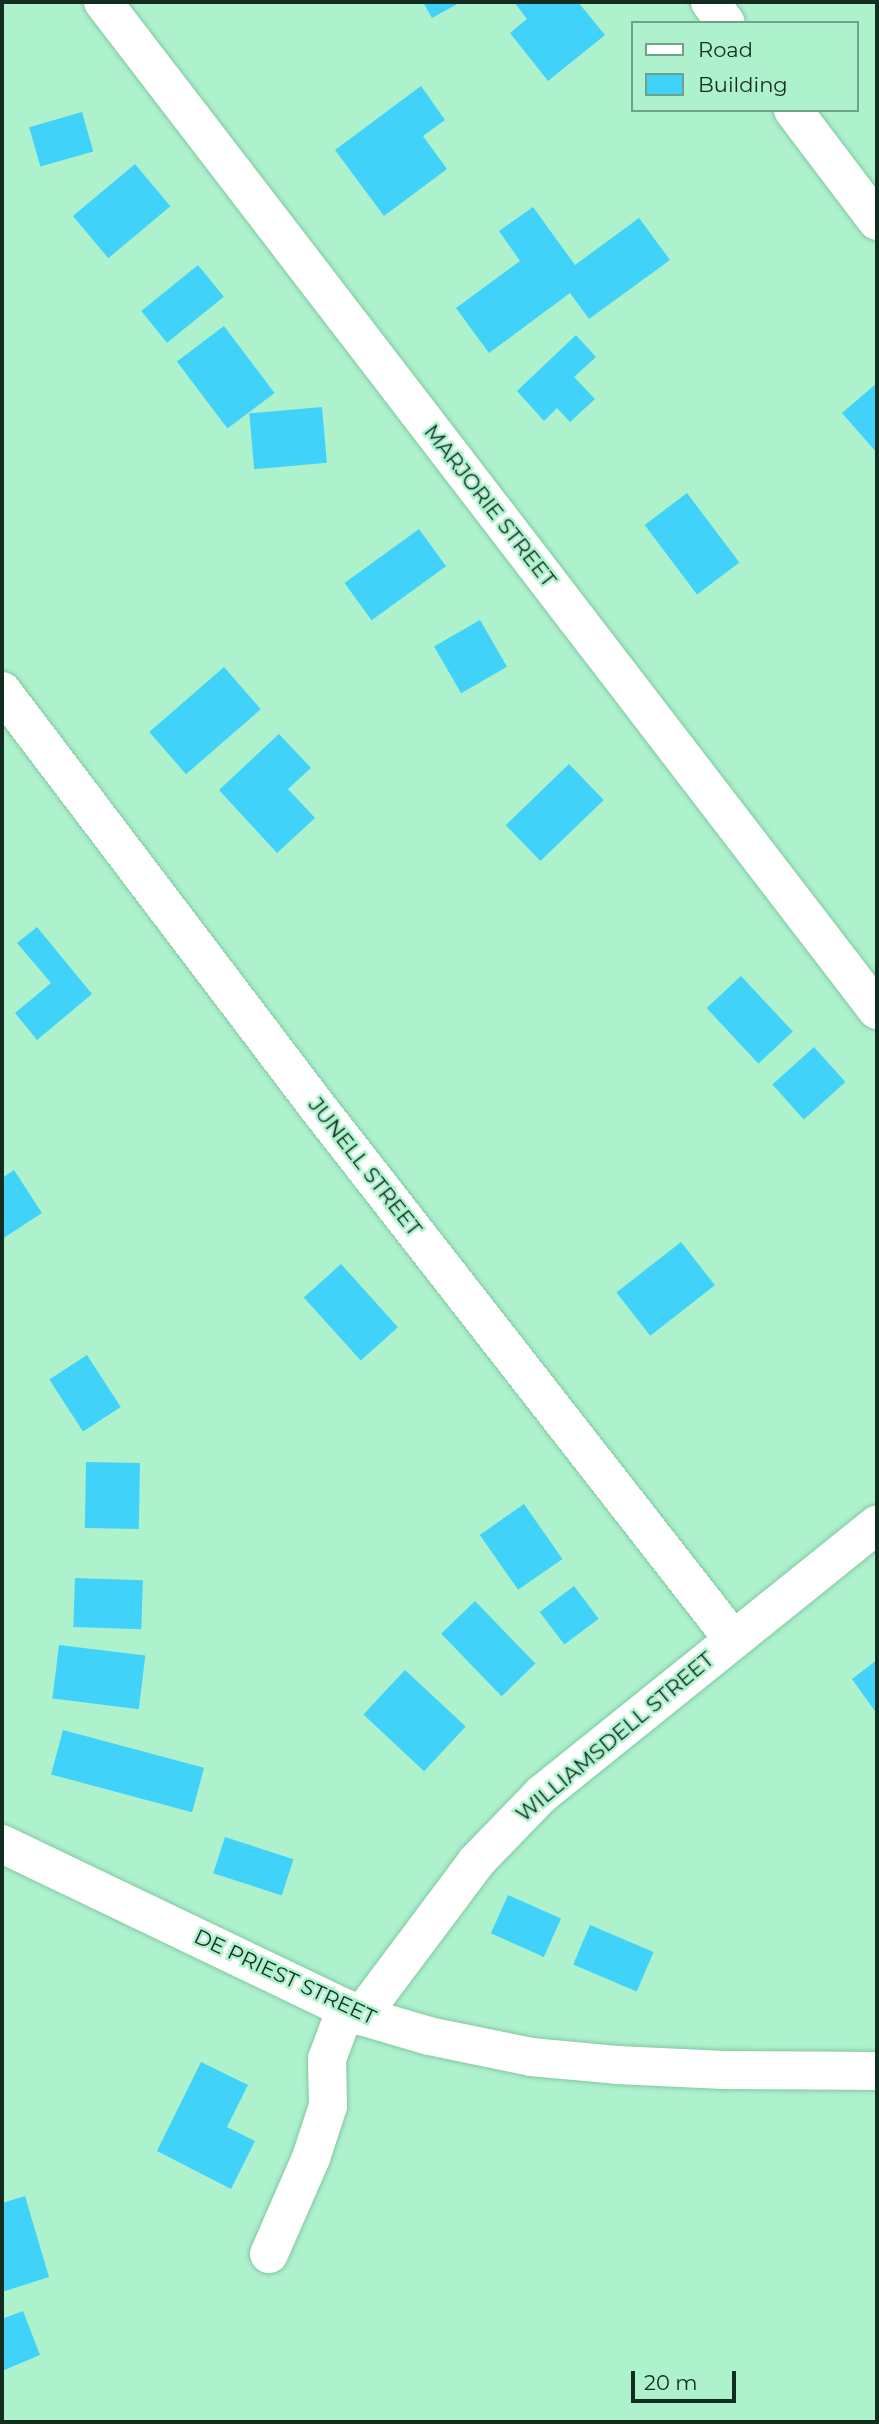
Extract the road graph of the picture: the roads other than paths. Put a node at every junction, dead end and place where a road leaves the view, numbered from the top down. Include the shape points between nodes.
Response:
1 (103, 2) edge
2 (710, 2) edge
3 (724, 21) edge
4 (795, 112) edge
5 (877, 220) edge
6 (2, 691) edge
7 (877, 1010) edge
8 (877, 1525) edge
9 (732, 1638) junction
10 (2, 1844) edge
11 (354, 2012) junction
12 (877, 2071) edge
13 (270, 2253) dead end

1 - 7 street, MARJORIE STREET
2 - 3 street
4 - 5 street
6 - 9 street, JUNELL STREET via 316,1105
8 - 9 street, WILLIAMSDELL STREET
9 - 11 street, WILLIAMSDELL STREET via 542,1794 476,1862
10 - 11 street, DE PRIEST STREET
11 - 12 street, DE PRIEST STREET via 429,2036 531,2057 724,2070
11 - 13 street, WILLIAMSDELL STREET via 327,2059 328,2106

